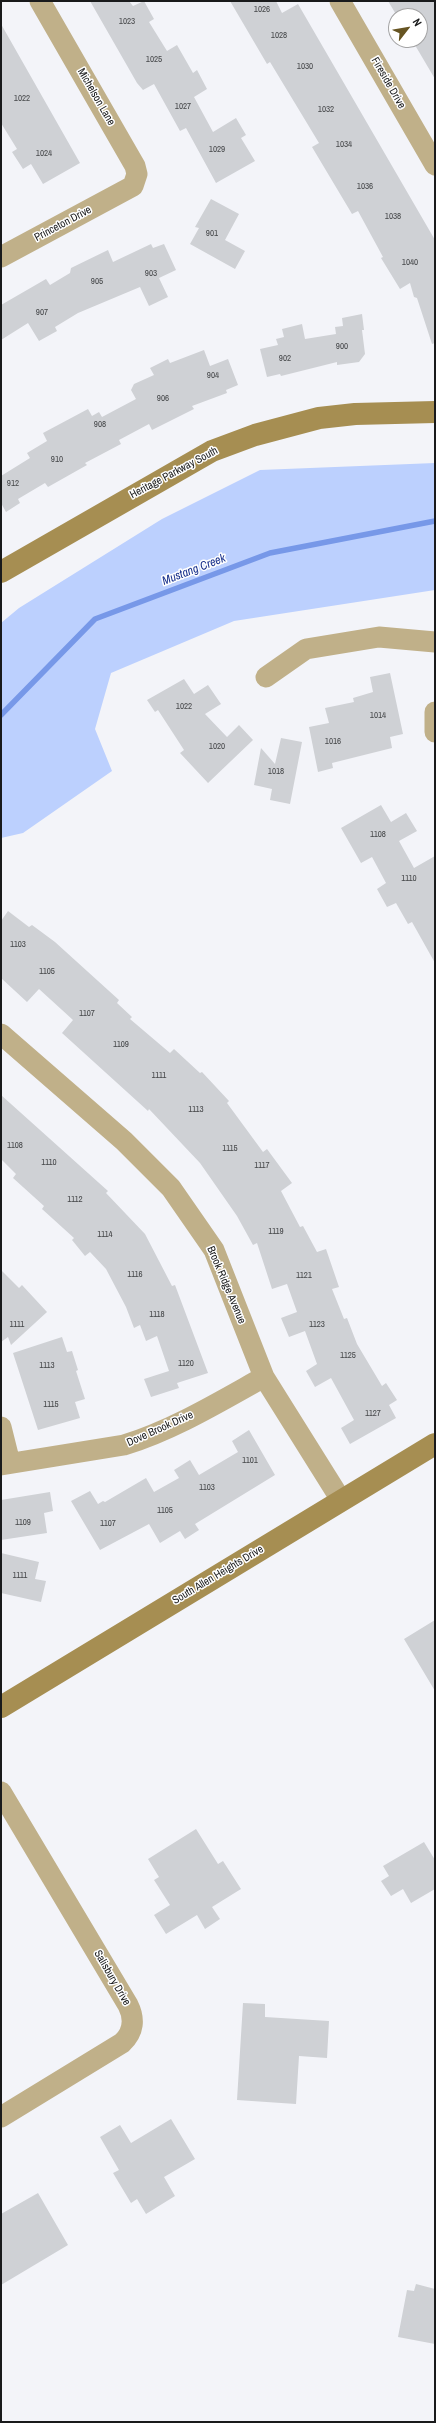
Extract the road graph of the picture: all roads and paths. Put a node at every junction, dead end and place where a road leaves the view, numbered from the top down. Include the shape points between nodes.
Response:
1 (40, 1) edge
2 (340, 1) edge
3 (435, 164) edge
4 (124, 191) joint
5 (1, 257) edge
6 (435, 412) edge
7 (1, 572) edge
8 (435, 642) edge
9 (266, 677) dead end
10 (435, 712) edge
11 (435, 732) edge
12 (1, 1034) edge
13 (264, 1377) junction
14 (1, 1427) edge
15 (435, 1444) edge
16 (6, 1464) edge
17 (341, 1500) junction
18 (1, 1707) edge
19 (1, 1792) edge
20 (1, 2117) edge

1 - 4 street, Michelson Lane via 135,166 136,181
2 - 3 street, Fireside Drive
4 - 5 street, Princeton Drive
6 - 7 main road, Heritage Parkway South via 356,414 319,418 255,434 205,454
8 - 9 street via 379,636 306,649
10 - 11 street
12 - 13 street, Brook Ridge Avenue via 124,1141 171,1188 214,1250
13 - 16 street, Dove Brook Drive via 140,1440 124,1445
13 - 17 street, Brook Ridge Avenue
14 - 16 street
15 - 17 main road, South Allen Heights Drive
17 - 18 main road, South Allen Heights Drive
19 - 20 street, Salisbury Drive via 128,2005 133,2023 128,2038 122,2043

